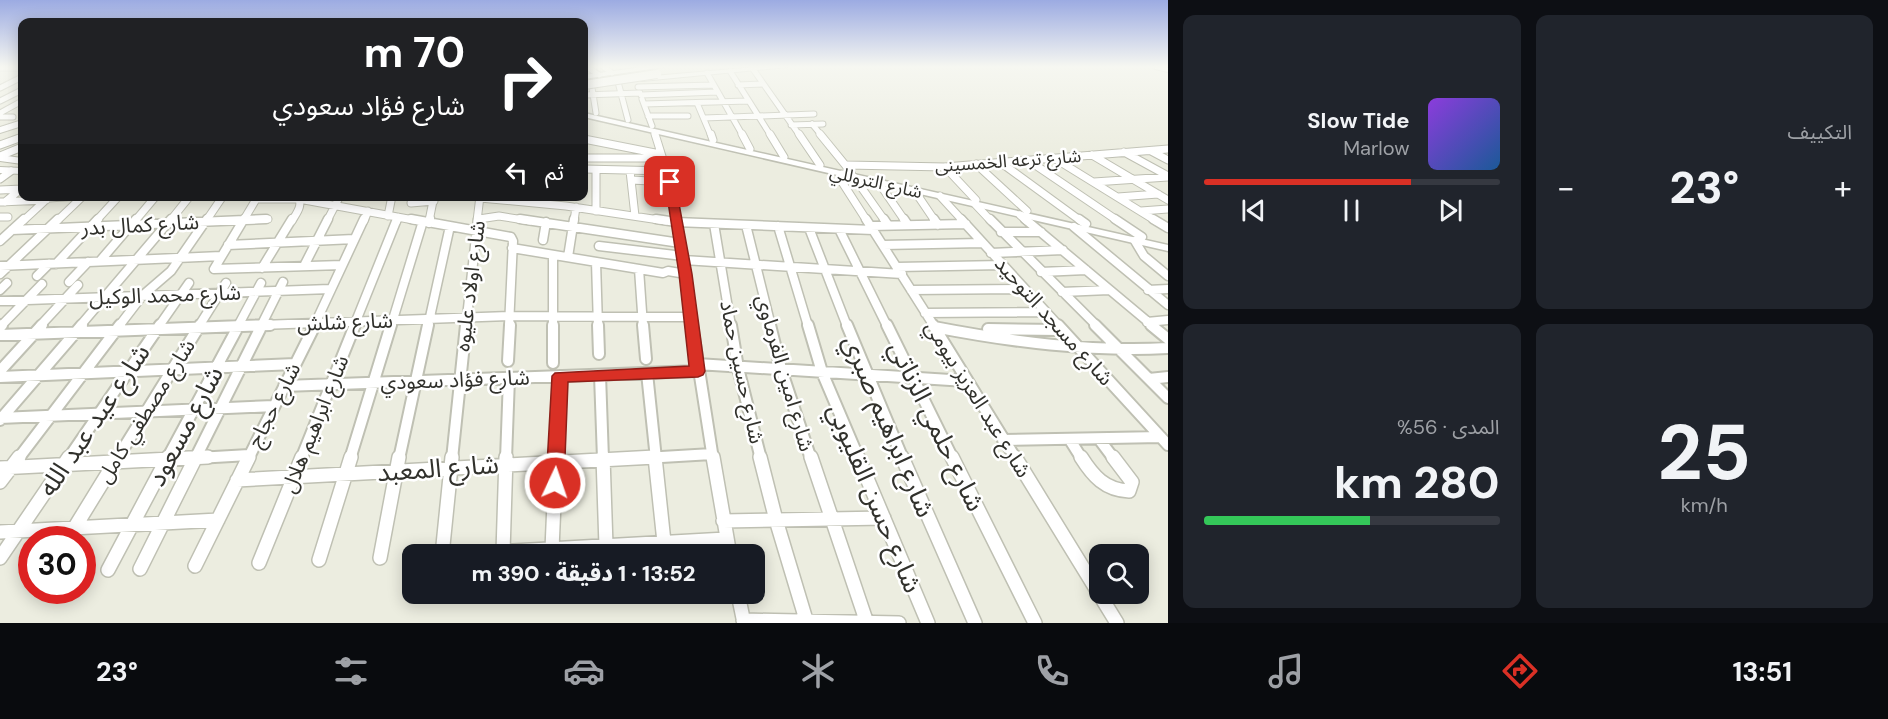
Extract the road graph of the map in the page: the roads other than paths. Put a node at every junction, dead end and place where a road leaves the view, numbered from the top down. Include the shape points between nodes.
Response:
1 (591, 96) edge
2 (621, 96) edge
3 (642, 96) edge
4 (719, 96) edge
5 (745, 96) edge
6 (771, 96) edge
7 (748, 101) junction
8 (723, 102) junction
9 (697, 103) junction
10 (644, 104) junction
11 (18, 105) edge
12 (588, 111) edge
13 (596, 113) junction
14 (814, 114) dead end
15 (784, 115) junction
16 (588, 116) edge
17 (648, 116) junction
18 (688, 116) dead end
19 (758, 116) junction
20 (732, 117) junction
21 (704, 118) junction
22 (18, 120) edge
23 (628, 120) junction
24 (0, 122) edge
25 (812, 124) junction
26 (823, 124) dead end
27 (791, 125) junction
28 (653, 129) junction
29 (0, 137) edge
30 (18, 138) edge
31 (588, 140) edge
32 (713, 140) junction
33 (11, 141) junction
34 (0, 145) edge
35 (736, 148) junction
36 (18, 149) edge
37 (750, 149) junction
38 (1168, 149) edge
39 (1149, 150) junction
40 (1124, 152) junction
41 (1092, 154) junction
42 (661, 156) junction
43 (0, 157) edge
44 (784, 157) junction
45 (588, 158) edge
46 (1054, 158) junction
47 (18, 160) edge
48 (1028, 160) junction
49 (1168, 160) edge
50 (1000, 162) junction
51 (976, 164) junction
52 (820, 165) junction
53 (945, 167) junction
54 (588, 169) edge
55 (5, 170) edge
56 (596, 170) junction
57 (630, 171) junction
58 (667, 171) junction
59 (848, 172) junction
60 (1168, 177) edge
61 (0, 179) edge
62 (631, 180) junction
63 (1134, 180) junction
64 (670, 182) junction
65 (1094, 182) junction
66 (879, 183) junction
67 (18, 189) edge
68 (0, 190) edge
69 (914, 190) junction
70 (18, 192) edge
71 (1168, 193) edge
72 (1158, 194) junction
73 (940, 196) junction
74 (1118, 197) junction
75 (1168, 200) edge
76 (18, 201) edge
77 (45, 201) edge
78 (77, 201) edge
79 (114, 201) edge
80 (152, 201) edge
81 (186, 201) edge
82 (220, 201) edge
83 (256, 201) edge
84 (300, 201) edge
85 (314, 201) edge
86 (337, 201) edge
87 (392, 201) edge
88 (422, 201) edge
89 (433, 201) edge
90 (480, 201) edge
91 (540, 201) edge
92 (566, 201) edge
93 (2, 202) edge
94 (975, 202) junction
95 (411, 203) dead end
96 (548, 204) junction
97 (335, 205) junction
98 (566, 206) junction
99 (576, 207) junction
100 (1168, 209) edge
101 (368, 211) junction
102 (598, 211) junction
103 (1141, 211) junction
104 (1024, 213) junction
105 (393, 216) junction
106 (635, 216) junction
107 (268, 219) dead end
108 (479, 219) junction
109 (244, 220) junction
110 (206, 221) junction
111 (544, 221) junction
112 (426, 222) junction
113 (676, 222) junction
114 (168, 223) junction
115 (714, 224) junction
116 (966, 224) junction
117 (1086, 224) junction
118 (132, 225) junction
119 (573, 225) junction
120 (746, 225) junction
121 (888, 225) junction
122 (908, 225) junction
123 (938, 225) junction
124 (450, 226) junction
125 (778, 226) junction
126 (90, 227) junction
127 (1074, 227) junction
128 (809, 228) junction
129 (872, 228) junction
130 (1168, 228) edge
131 (49, 229) junction
132 (840, 229) junction
133 (12, 230) junction
134 (477, 230) junction
135 (600, 230) junction
136 (1001, 232) junction
137 (1041, 232) junction
138 (354, 239) junction
139 (1138, 239) junction
140 (317, 240) junction
141 (543, 240) dead end
142 (0, 241) edge
143 (277, 242) junction
144 (680, 243) junction
145 (982, 243) junction
146 (1168, 243) edge
147 (228, 245) junction
148 (883, 245) junction
149 (512, 248) junction
150 (1168, 248) edge
151 (1063, 250) junction
152 (1021, 252) junction
153 (992, 253) junction
154 (553, 255) junction
155 (221, 256) junction
156 (568, 257) junction
157 (180, 258) junction
158 (683, 258) junction
159 (139, 260) junction
160 (100, 261) junction
161 (88, 262) junction
162 (596, 262) junction
163 (720, 262) junction
164 (52, 264) junction
165 (342, 265) junction
166 (755, 265) junction
167 (1002, 265) junction
168 (4, 266) edge
169 (304, 266) junction
170 (262, 268) junction
171 (791, 268) junction
172 (639, 269) junction
173 (824, 270) junction
174 (900, 270) junction
175 (1086, 270) junction
176 (1041, 272) junction
177 (863, 273) junction
178 (0, 274) edge
179 (686, 274) junction
180 (1168, 276) edge
181 (189, 283) dead end
182 (281, 286) junction
183 (259, 287) junction
184 (222, 288) junction
185 (330, 289) junction
186 (1168, 289) edge
187 (911, 290) junction
188 (1025, 290) junction
189 (1109, 290) junction
190 (1149, 290) junction
191 (1062, 292) junction
192 (181, 294) junction
193 (142, 296) junction
194 (104, 297) junction
195 (66, 298) junction
196 (26, 300) junction
197 (0, 301) edge
198 (1168, 305) edge
199 (1046, 312) junction
200 (925, 313) junction
201 (977, 313) junction
202 (553, 315) junction
203 (598, 315) junction
204 (643, 315) junction
205 (509, 316) junction
206 (465, 317) junction
207 (690, 317) junction
208 (428, 319) junction
209 (393, 320) junction
210 (1168, 320) edge
211 (356, 322) junction
212 (1147, 322) junction
213 (316, 323) junction
214 (261, 325) junction
215 (238, 326) junction
216 (0, 327) edge
217 (934, 327) junction
218 (198, 328) junction
219 (157, 329) junction
220 (988, 329) junction
221 (1061, 330) junction
222 (115, 331) junction
223 (74, 332) junction
224 (34, 334) junction
225 (0, 335) edge
226 (1168, 339) edge
227 (995, 340) junction
228 (1168, 348) edge
229 (1080, 350) junction
230 (1121, 351) junction
231 (599, 354) dead end
232 (646, 359) dead end
233 (508, 361) dead end
234 (553, 363) dead end
235 (295, 364) junction
236 (241, 366) junction
237 (216, 367) junction
238 (697, 368) junction
239 (738, 368) junction
240 (172, 369) junction
241 (781, 369) junction
242 (0, 371) edge
243 (128, 371) junction
244 (822, 372) junction
245 (83, 373) junction
246 (647, 373) junction
247 (36, 375) junction
248 (600, 375) junction
249 (866, 375) junction
250 (560, 376) junction
251 (0, 377) edge
252 (1168, 377) edge
253 (509, 378) junction
254 (913, 378) junction
255 (1149, 379) junction
256 (459, 380) junction
257 (966, 381) junction
258 (415, 382) junction
259 (373, 383) junction
260 (332, 384) junction
261 (284, 386) junction
262 (1168, 398) edge
263 (274, 406) junction
264 (220, 408) junction
265 (194, 409) junction
266 (146, 411) junction
267 (98, 414) junction
268 (50, 416) junction
269 (1, 419) edge
270 (1099, 439) junction
271 (1003, 440) junction
272 (1070, 440) junction
273 (1164, 441) edge
274 (712, 454) junction
275 (249, 455) junction
276 (656, 457) junction
277 (195, 458) junction
278 (167, 459) junction
279 (603, 459) junction
280 (556, 461) junction
281 (115, 462) junction
282 (506, 464) junction
283 (63, 465) junction
284 (450, 467) junction
285 (5, 468) edge
286 (396, 471) junction
287 (345, 474) junction
288 (294, 477) junction
289 (237, 480) junction
290 (0, 482) edge
291 (884, 518) junction
292 (830, 519) junction
293 (218, 520) junction
294 (776, 520) junction
295 (723, 521) junction
296 (163, 523) junction
297 (132, 525) junction
298 (22, 526) edge
299 (75, 526) edge
300 (96, 527) edge
301 (18, 531) edge
302 (0, 532) edge
303 (18, 532) edge
304 (726, 539) junction
305 (664, 542) junction
306 (443, 544) edge
307 (503, 544) edge
308 (552, 544) edge
309 (606, 544) edge
310 (635, 544) edge
311 (727, 544) edge
312 (0, 558) edge
313 (380, 558) dead end
314 (318, 560) dead end
315 (259, 563) dead end
316 (195, 566) dead end
317 (140, 569) dead end
318 (108, 570) dead end
319 (740, 604) edge
320 (744, 622) edge
321 (807, 622) edge
322 (867, 623) edge
323 (899, 623) edge
324 (928, 623) edge
325 (975, 623) edge
326 (1035, 623) edge
327 (1117, 623) edge

1 - 13 street
2 - 23 street
3 - 10 street
4 - 8 street
5 - 7 street
6 - 15 street
7 - 8 street
7 - 19 street
8 - 9 street
8 - 20 street
9 - 10 street
9 - 21 street
10 - 17 street
11 - 24 street
12 - 13 street, شارع التروللي
13 - 23 street, شارع التروللي
14 - 15 street
15 - 19 street
15 - 27 street
16 - 28 street, شارع التروللي
17 - 18 street
17 - 28 street
19 - 20 street
19 - 44 street
20 - 21 street
20 - 37 street
21 - 32 street
22 - 24 main road
23 - 28 street, شارع التروللي
25 - 26 street
25 - 27 street
25 - 59 street
27 - 52 street
28 - 32 street, شارع التروللي
28 - 35 street, شارع التروللي
28 - 42 street
29 - 33 street
30 - 33 street
31 - 42 street
32 - 35 street, شارع التروللي
33 - 34 street
35 - 37 street, شارع التروللي
35 - 59 street, شارع التروللي
36 - 43 street
37 - 44 street, شارع التروللي
38 - 39 street, شارع ترعه الخمسينى
39 - 40 street, شارع ترعه الخمسينى
39 - 49 street
40 - 41 street, شارع ترعه الخمسينى
40 - 60 street
41 - 46 street, شارع ترعه الخمسينى
41 - 63 street
42 - 45 street
42 - 58 street
43 - 47 main road
44 - 52 street, شارع التروللي
46 - 48 street, شارع ترعه الخمسينى
46 - 65 street
48 - 50 street, شارع ترعه الخمسينى
48 - 139 street
50 - 51 street, شارع ترعه الخمسينى
50 - 117 street
51 - 53 street, شارع ترعه الخمسينى
51 - 104 street
52 - 59 street, شارع التروللي
53 - 59 street, شارع ترعه الخمسينى
53 - 94 street
54 - 56 street
55 - 61 street
56 - 57 street
56 - 102 street
57 - 58 street
57 - 62 street
58 - 64 street
59 - 66 street, شارع التروللي
59 - 94 street, شارع التروللي
59 - 121 street
59 - 129 street, شارع عبد العزيز بيومي via 842,182
60 - 63 street
62 - 64 street
62 - 106 street
63 - 65 street
63 - 72 street
64 - 113 street
65 - 74 street
66 - 69 street, شارع التروللي
66 - 122 street
67 - 68 street
69 - 73 street, شارع التروللي
69 - 123 street
70 - 93 street
71 - 72 street
72 - 74 street
72 - 75 street
73 - 94 street, شارع التروللي
73 - 116 street, شارع مسجد التوحيد
74 - 103 street
76 - 93 street
77 - 133 street
78 - 131 street
79 - 126 street
80 - 118 street
81 - 114 street
82 - 110 street
83 - 109 street
84 - 143 street
85 - 97 street
86 - 97 street
87 - 105 street, شارع ابراهيم هلال
88 - 95 street
89 - 112 street
90 - 108 street, شارع اولاد عليوه
91 - 96 street
92 - 98 street
94 - 104 street, شارع التروللي
94 - 136 street
96 - 98 street
96 - 111 street
97 - 101 street
97 - 140 street
98 - 99 street
99 - 102 street
99 - 119 street
100 - 103 street
101 - 105 street
101 - 138 street, شارع حجاج
102 - 106 street
102 - 135 street
103 - 130 street
104 - 117 street, شارع التروللي
104 - 127 street, شارع التروللي
104 - 137 street
105 - 112 street
105 - 211 street, شارع ابراهيم هلال
106 - 113 street
107 - 109 street, شارع كمال بدر
108 - 111 street via 499,216
108 - 134 street, شارع اولاد عليوه
109 - 110 street, شارع كمال بدر
109 - 147 street
110 - 114 street, شارع كمال بدر
110 - 157 street
111 - 119 street
111 - 141 street
112 - 124 street
112 - 209 street
113 - 115 street
113 - 144 street
114 - 118 street, شارع كمال بدر
114 - 159 street
115 - 120 street
115 - 163 street, شارع حسين حماد
116 - 123 street
116 - 145 street, شارع مسجد التوحيد
117 - 139 street, شارع التروللي
118 - 126 street, شارع كمال بدر
118 - 160 street
119 - 135 street
119 - 156 street
120 - 125 street
120 - 166 street, شارع امين الفرماوي
121 - 122 street
121 - 129 street
122 - 123 street
124 - 134 street
124 - 208 street
125 - 128 street
125 - 171 street, شارع حسن القليوبي
126 - 131 street, شارع كمال بدر
126 - 164 street
127 - 139 street, شارع التروللي
127 - 190 street
128 - 132 street
128 - 173 street, شارع ابراهيم صبري
129 - 132 street
129 - 148 street, شارع عبد العزيز بيومي
131 - 133 street, شارع كمال بدر
131 - 168 street
132 - 177 street, شارع حلمي الزناتي
133 - 142 street
134 - 149 street via 508,236 513,241
134 - 206 street, شارع اولاد عليوه
135 - 144 street
135 - 158 street via 599,248
136 - 137 street
136 - 152 street
137 - 151 street
138 - 140 street
138 - 165 street, شارع حجاج
139 - 146 street, شارع التروللي
139 - 150 street, شارع التروللي
139 - 180 street via 1144,256
140 - 143 street
140 - 169 street
143 - 147 street
143 - 170 street
144 - 158 street
145 - 148 street
145 - 153 street, شارع مسجد التوحيد
147 - 155 street
148 - 174 street, شارع عبد العزيز بيومي
149 - 154 street
149 - 205 street
151 - 152 street
151 - 175 street
152 - 153 street
152 - 176 street
153 - 167 street, شارع مسجد التوحيد
154 - 156 street
154 - 202 street
155 - 157 street
155 - 170 street via 214,269
156 - 162 street
157 - 159 street
157 - 193 street
158 - 163 street
158 - 179 street
159 - 160 street
159 - 194 street
160 - 161 street
161 - 164 street
161 - 195 street
162 - 172 street
162 - 203 street
163 - 166 street
163 - 239 street, شارع حسين حماد
164 - 168 street
164 - 196 street
165 - 169 street
165 - 185 street, شارع حجاج
166 - 171 street
166 - 241 street, شارع امين الفرماوي
167 - 174 street
167 - 188 street, شارع مسجد التوحيد
168 - 178 street
169 - 170 street
171 - 173 street
171 - 244 street, شارع حسن القليوبي
172 - 179 street
172 - 204 street
173 - 177 street
173 - 249 street, شارع ابراهيم صبري
174 - 177 street
174 - 187 street, شارع عبد العزيز بيومي
175 - 176 street
175 - 189 street
176 - 191 street
177 - 254 street, شارع حلمي الزناتي
179 - 207 street
181 - 192 street, شارع عيد عبد الله
182 - 183 street, شارع محمد الوكيل
182 - 185 street, شارع محمد الوكيل
182 - 214 street
183 - 184 street, شارع محمد الوكيل
183 - 215 street, شارع مسعود
184 - 192 street, شارع محمد الوكيل
184 - 218 street, شارع مصطفي كامل
185 - 213 street, شارع حجاج
186 - 190 street
187 - 188 street
187 - 200 street, شارع عبد العزيز بيومي
188 - 199 street, شارع مسجد التوحيد
189 - 191 street
189 - 212 street
190 - 198 street
191 - 230 street
192 - 193 street, شارع محمد الوكيل
192 - 219 street, شارع عيد عبد الله
193 - 194 street, شارع محمد الوكيل
193 - 222 street
194 - 195 street, شارع محمد الوكيل
194 - 223 street
195 - 196 street, شارع محمد الوكيل
195 - 224 street
196 - 197 street, شارع محمد الوكيل
196 - 216 street
199 - 201 street
199 - 221 street, شارع مسجد التوحيد
200 - 201 street
200 - 217 street, شارع عبد العزيز بيومي
201 - 220 street
202 - 203 street, شارع شلش
202 - 205 street, شارع شلش
202 - 234 street
203 - 204 street, شارع شلش
203 - 231 street
204 - 207 street, شارع شلش
204 - 232 street
205 - 206 street, شارع شلش
205 - 233 street
206 - 208 street, شارع شلش
206 - 256 street, شارع اولاد عليوه
207 - 238 street
208 - 209 street, شارع شلش
208 - 258 street
209 - 211 street, شارع شلش
209 - 259 street
210 - 212 street
211 - 213 street, شارع شلش
211 - 260 street, شارع ابراهيم هلال
212 - 226 street
213 - 214 street, شارع شلش
213 - 235 street, شارع حجاج
214 - 215 street, شارع شلش
214 - 236 street
215 - 218 street, شارع شلش
215 - 237 street, شارع مسعود
217 - 227 street
217 - 257 street, شارع عبد العزيز بيومي
218 - 219 street, شارع شلش
218 - 240 street, شارع مصطفي كامل
219 - 222 street, شارع شلش
219 - 243 street, شارع عيد عبد الله
220 - 221 street
220 - 227 street
221 - 229 street, شارع مسجد التوحيد
222 - 223 street, شارع شلش
222 - 245 street
223 - 224 street, شارع شلش
223 - 247 street
224 - 225 street, شارع شلش
224 - 242 street
227 - 229 street
228 - 230 street
229 - 230 street
229 - 273 street, شارع مسجد التوحيد
230 - 255 street
235 - 236 street
235 - 261 street, شارع حجاج
236 - 237 street
236 - 264 street
237 - 240 street
237 - 265 street, شارع مسعود
238 - 239 street, شارع فؤاد سعودي
238 - 246 street, شارع فؤاد سعودي
238 - 274 street
239 - 241 street, شارع فؤاد سعودي
239 - 294 street, شارع حسين حماد
240 - 243 street
240 - 266 street, شارع مصطفي كامل
241 - 244 street, شارع فؤاد سعودي
241 - 292 street, شارع امين الفرماوي
243 - 245 street
243 - 267 street, شارع عيد عبد الله
244 - 249 street, شارع فؤاد سعودي
244 - 291 street, شارع حسن القليوبي
245 - 247 street
245 - 268 street
246 - 248 street, شارع فؤاد سعودي
246 - 276 street
247 - 251 street
247 - 269 street
248 - 250 street, شارع فؤاد سعودي
248 - 279 street
249 - 254 street, شارع فؤاد سعودي
249 - 325 street, شارع ابراهيم صبري
250 - 253 street, شارع فؤاد سعودي
250 - 280 street
252 - 255 street
253 - 256 street, شارع فؤاد سعودي
253 - 282 street
254 - 257 street, شارع فؤاد سعودي
254 - 326 street, شارع حلمي الزناتي
255 - 262 street
256 - 258 street, شارع فؤاد سعودي
256 - 284 street, شارع اولاد عليوه
257 - 271 street, شارع عبد العزيز بيومي
258 - 259 street, شارع فؤاد سعودي
258 - 286 street
259 - 260 street, شارع فؤاد سعودي
259 - 287 street
260 - 261 street, شارع فؤاد سعودي
260 - 288 street, شارع ابراهيم هلال
261 - 263 street, شارع حجاج
263 - 264 street
263 - 275 street, شارع حجاج
264 - 265 street
264 - 277 street
265 - 266 street
265 - 278 street, شارع مسعود
266 - 267 street
266 - 281 street, شارع مصطفي كامل
267 - 268 street
267 - 283 street, شارع عيد عبد الله
268 - 269 street
268 - 285 street
270 - 272 street
270 - 272 street via 1132,482 1129,491 1113,490 1097,480
270 - 273 street
271 - 272 street
271 - 327 street, شارع عبد العزيز بيومي
274 - 276 street, شارع المعبد
274 - 295 street
275 - 277 street
275 - 289 street, شارع حجاج
276 - 279 street, شارع المعبد
276 - 305 street
277 - 278 street
277 - 296 street
278 - 281 street
278 - 297 street, شارع مسعود
279 - 280 street, شارع المعبد
279 - 309 street
280 - 282 street, شارع المعبد
280 - 308 street
281 - 283 street
281 - 299 street, شارع مصطفي كامل
282 - 284 street, شارع المعبد
282 - 307 street
283 - 285 street
283 - 298 street, شارع عيد عبد الله
284 - 286 street, شارع المعبد
284 - 306 street, شارع اولاد عليوه
285 - 290 street
286 - 287 street, شارع المعبد
286 - 313 street
287 - 288 street, شارع المعبد
287 - 314 street
288 - 289 street, شارع المعبد
288 - 315 street, شارع ابراهيم هلال
289 - 293 street, شارع حجاج
291 - 292 street
291 - 324 street, شارع حسن القليوبي
292 - 294 street
292 - 322 street, شارع امين الفرماوي
293 - 296 street
293 - 316 street, شارع حجاج
294 - 295 street
294 - 321 street, شارع حسين حماد
295 - 304 street
296 - 297 street
296 - 317 street
297 - 300 street
297 - 318 street, شارع مسعود
301 - 302 street
303 - 312 street, شارع عيد عبد الله
304 - 305 street
304 - 311 street
305 - 310 street
319 - 320 street
320 - 321 street
321 - 322 street
322 - 323 street

